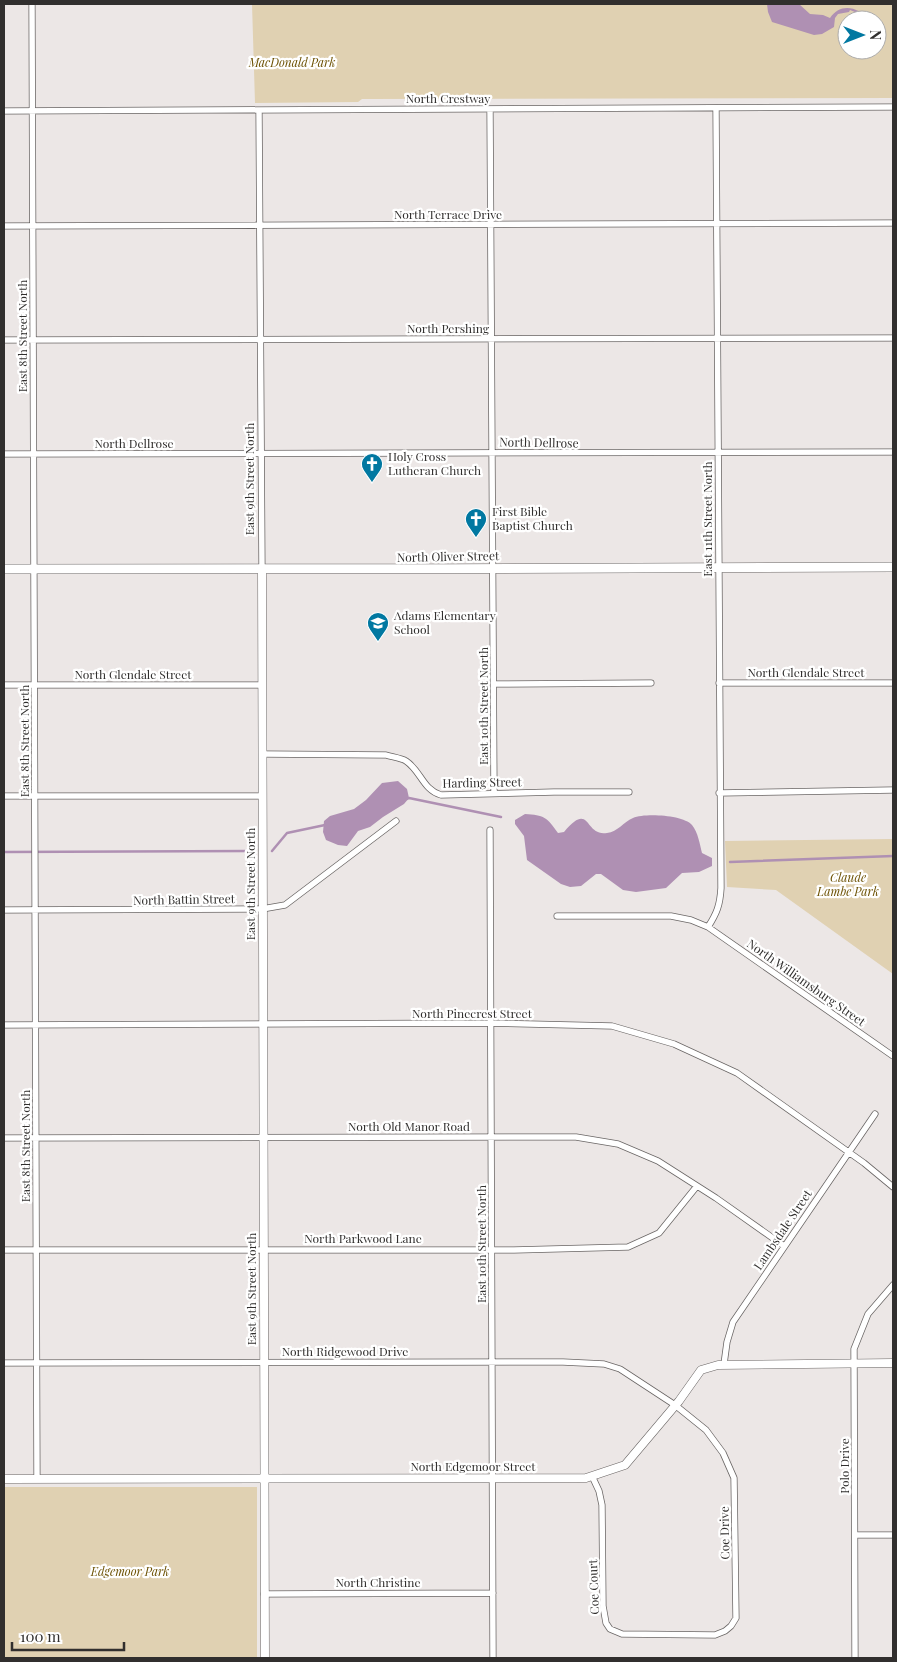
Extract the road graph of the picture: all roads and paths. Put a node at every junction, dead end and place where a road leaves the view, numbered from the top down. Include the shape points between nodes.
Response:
1 (32, 4) edge
2 (893, 107) edge
3 (716, 108) junction
4 (490, 109) junction
5 (4, 110) edge
6 (33, 110) junction
7 (259, 110) junction
8 (893, 223) edge
9 (490, 224) junction
10 (717, 224) junction
11 (260, 225) junction
12 (4, 226) edge
13 (33, 226) junction
14 (717, 338) junction
15 (893, 338) edge
16 (491, 339) junction
17 (4, 340) edge
18 (33, 340) junction
19 (260, 340) junction
20 (492, 452) junction
21 (893, 452) edge
22 (33, 453) junction
23 (718, 453) junction
24 (4, 454) edge
25 (261, 454) junction
26 (718, 567) junction
27 (893, 567) edge
28 (493, 568) junction
29 (4, 569) edge
30 (34, 569) junction
31 (262, 570) junction
32 (651, 683) dead end
33 (719, 683) junction
34 (893, 683) edge
35 (494, 684) junction
36 (34, 685) junction
37 (262, 685) junction
38 (4, 686) edge
39 (262, 754) junction
40 (893, 790) edge
41 (629, 792) dead end
42 (494, 793) junction
43 (720, 793) junction
44 (4, 796) edge
45 (35, 796) junction
46 (262, 796) junction
47 (396, 822) dead end
48 (490, 830) dead end
49 (262, 909) junction
50 (4, 910) edge
51 (35, 910) junction
52 (557, 916) dead end
53 (708, 927) junction
54 (263, 1024) junction
55 (490, 1024) junction
56 (4, 1025) edge
57 (35, 1025) junction
58 (893, 1056) edge
59 (874, 1114) dead end
60 (263, 1137) junction
61 (4, 1138) edge
62 (35, 1138) junction
63 (491, 1138) junction
64 (848, 1152) junction
65 (698, 1186) junction
66 (893, 1187) edge
67 (784, 1246) junction
68 (263, 1249) junction
69 (4, 1250) edge
70 (36, 1250) junction
71 (492, 1250) junction
72 (893, 1285) edge
73 (264, 1362) junction
74 (492, 1362) junction
75 (4, 1363) edge
76 (36, 1363) junction
77 (854, 1363) junction
78 (893, 1363) edge
79 (724, 1364) junction
80 (675, 1405) junction
81 (592, 1476) junction
82 (493, 1478) junction
83 (4, 1479) edge
84 (36, 1479) junction
85 (264, 1479) junction
86 (855, 1535) junction
87 (893, 1535) edge
88 (493, 1593) junction
89 (264, 1594) junction
90 (677, 1636) joint
91 (264, 1658) edge
92 (493, 1658) edge
93 (855, 1658) edge

1 - 6 street, East 8th Street North
2 - 3 street, North Crestway
3 - 4 street, North Crestway
3 - 10 street, East 11th Street North
4 - 7 street, North Crestway
4 - 9 street, East 10th Street North
5 - 6 street, North Crestway
6 - 7 street, North Crestway
6 - 13 street, East 8th Street North
7 - 11 street, East 9th Street North
8 - 10 street, North Terrace Drive
9 - 10 street, North Terrace Drive
9 - 11 street, North Terrace Drive
9 - 16 street, East 10th Street North
10 - 14 street, East 11th Street North
11 - 13 street, North Terrace Drive
11 - 19 street, East 9th Street North
12 - 13 street, North Terrace Drive
13 - 18 street, East 8th Street North
14 - 15 street, North Pershing
14 - 16 street, North Pershing
14 - 23 street, East 11th Street North
16 - 19 street, North Pershing
16 - 20 street, East 10th Street North
17 - 18 street, North Pershing
18 - 19 street, North Pershing
18 - 22 street, East 8th Street North
19 - 25 street, East 9th Street North
20 - 23 street, North Dellrose
20 - 25 street, North Dellrose
20 - 28 street, East 10th Street North
21 - 23 street, North Dellrose
22 - 24 street, North Dellrose
22 - 25 street, North Dellrose
22 - 30 street, East 8th Street North
23 - 26 street, East 11th Street North
25 - 31 street, East 9th Street North
26 - 27 main road, North Oliver Street
26 - 28 main road, North Oliver Street
26 - 33 street, East 11th Street North
28 - 31 main road, North Oliver Street
28 - 35 street, East 10th Street North
29 - 30 main road, North Oliver Street
30 - 31 main road, North Oliver Street
30 - 36 street, East 8th Street North
31 - 37 street, East 9th Street North
32 - 35 street
33 - 34 street, North Glendale Street
33 - 43 street, East 11th Street North
35 - 42 street, East 10th Street North
36 - 37 street, North Glendale Street
36 - 38 street, North Glendale Street
36 - 45 street, East 8th Street North
37 - 39 street, East 9th Street North
39 - 42 street, Harding Street via 386,755 405,760 433,793
39 - 46 street, East 9th Street North
40 - 43 street
41 - 42 street, Harding Street
43 - 53 street, East 11th Street North via 720,901
44 - 45 street
45 - 46 street
45 - 51 street, East 8th Street North
46 - 49 street, East 9th Street North
47 - 49 street, North Battin Street via 284,905
48 - 55 street, East 10th Street North
49 - 51 street, North Battin Street
49 - 54 street, East 9th Street North
50 - 51 street, North Battin Street
51 - 57 street, East 8th Street North
52 - 53 street, North Williamsburg Street via 671,916
53 - 58 street, North Williamsburg Street
54 - 55 street, North Pinecrest Street
54 - 57 street, North Pinecrest Street
54 - 60 street, East 9th Street North
55 - 63 street, East 10th Street North
55 - 64 street, North Pinecrest Street via 612,1026 674,1044 737,1073
56 - 57 street, North Pinecrest Street
57 - 62 street, East 8th Street North
59 - 64 street, Lambsdale Street
60 - 62 street, North Old Manor Road
60 - 63 street, North Old Manor Road
60 - 68 street, East 9th Street North
61 - 62 street, North Old Manor Road
62 - 70 street, East 8th Street North
63 - 65 street, North Old Manor Road via 576,1137 618,1144 658,1161
63 - 71 street, East 10th Street North
64 - 66 street, North Pinecrest Street
64 - 67 street, Lambsdale Street
65 - 67 street, North Old Manor Road
65 - 71 street, North Parkwood Lane via 658,1233 628,1247
67 - 79 street, Lambsdale Street via 734,1322
68 - 70 street, North Parkwood Lane
68 - 71 street, North Parkwood Lane
68 - 73 street, East 9th Street North
69 - 70 street, North Parkwood Lane
70 - 76 street, East 8th Street North
71 - 74 street, East 10th Street North
72 - 77 street, Polo Drive via 868,1314 854,1349
73 - 74 street, North Ridgewood Drive
73 - 76 street, North Ridgewood Drive
73 - 85 street, East 9th Street North
74 - 80 street, North Ridgewood Drive via 604,1364 620,1369
74 - 82 street, East 10th Street North
75 - 76 street, North Ridgewood Drive
76 - 84 street, East 8th Street North
77 - 78 street, North Edgemoor Street
77 - 79 street, North Edgemoor Street
77 - 86 street, Polo Drive
79 - 80 street, North Edgemoor Street via 701,1370
80 - 81 street, North Edgemoor Street via 625,1465
80 - 90 street, Coe Drive via 706,1430 724,1453 734,1478 736,1534 736,1618 720,1634
81 - 82 street, North Edgemoor Street
81 - 90 street, Coe Court via 602,1505 606,1623 610,1629 622,1634
82 - 85 street, North Edgemoor Street
82 - 88 street, East 10th Street North
83 - 84 street, North Edgemoor Street
84 - 85 street, North Edgemoor Street
85 - 89 street, East 9th Street North
86 - 87 street
86 - 93 street, Polo Drive
88 - 89 street, North Christine
88 - 92 street, East 10th Street North
89 - 91 street, East 9th Street North

